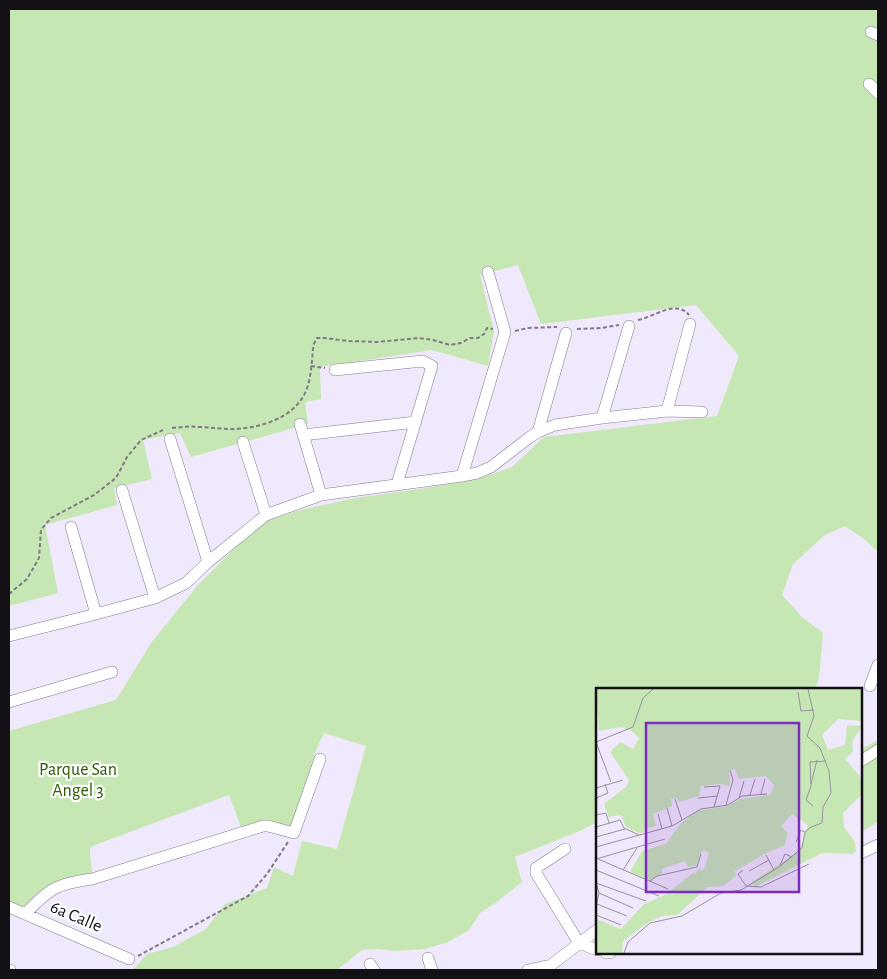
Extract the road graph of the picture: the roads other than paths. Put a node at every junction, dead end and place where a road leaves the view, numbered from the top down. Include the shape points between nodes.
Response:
1 (868, 84) dead end
2 (878, 93) edge
3 (488, 272) dead end
4 (629, 324) road end
5 (690, 324) road end
6 (567, 330) road end
7 (335, 370) road end
8 (667, 411) junction
9 (702, 412) dead end
10 (602, 418) junction
11 (416, 422) junction
12 (300, 424) dead end
13 (538, 432) junction
14 (304, 435) junction
15 (170, 439) dead end
16 (243, 442) dead end
17 (462, 476) junction
18 (397, 484) junction
19 (122, 490) dead end
20 (321, 495) junction
21 (266, 515) junction
22 (71, 527) dead end
23 (208, 562) junction
24 (154, 598) junction
25 (96, 614) junction
26 (9, 636) edge
27 (878, 665) edge
28 (112, 672) dead end
29 (870, 686) dead end
30 (9, 702) edge
31 (878, 750) edge
32 (320, 759) dead end
33 (862, 761) edge
34 (878, 845) edge
35 (565, 849) dead end
36 (862, 853) edge
37 (9, 907) edge
38 (25, 914) junction
39 (596, 931) edge
40 (579, 943) junction
41 (596, 950) edge
42 (428, 958) dead end
43 (129, 959) road end
44 (432, 970) edge
45 (528, 970) edge

1 - 2 street
3 - 17 street via 505,332
4 - 10 street
5 - 8 street
6 - 13 street
7 - 11 street via 423,362 432,366
8 - 9 street
8 - 10 street
10 - 13 street via 556,425
11 - 14 street
11 - 18 street
12 - 14 street
13 - 17 street via 491,467
14 - 20 street
15 - 23 street
16 - 21 street
17 - 18 street
18 - 20 street
19 - 24 street
20 - 21 street
21 - 23 street
22 - 25 street
23 - 24 street via 186,583
24 - 25 street
25 - 26 street
27 - 29 street
28 - 30 street
31 - 33 street
32 - 38 street via 294,832 263,826 92,879 67,883 41,897
34 - 36 street
35 - 40 street via 536,868 536,873
37 - 38 street, 6a Calle
38 - 43 street, 6a Calle
39 - 40 street
40 - 41 street
40 - 45 street via 551,965
42 - 44 street

